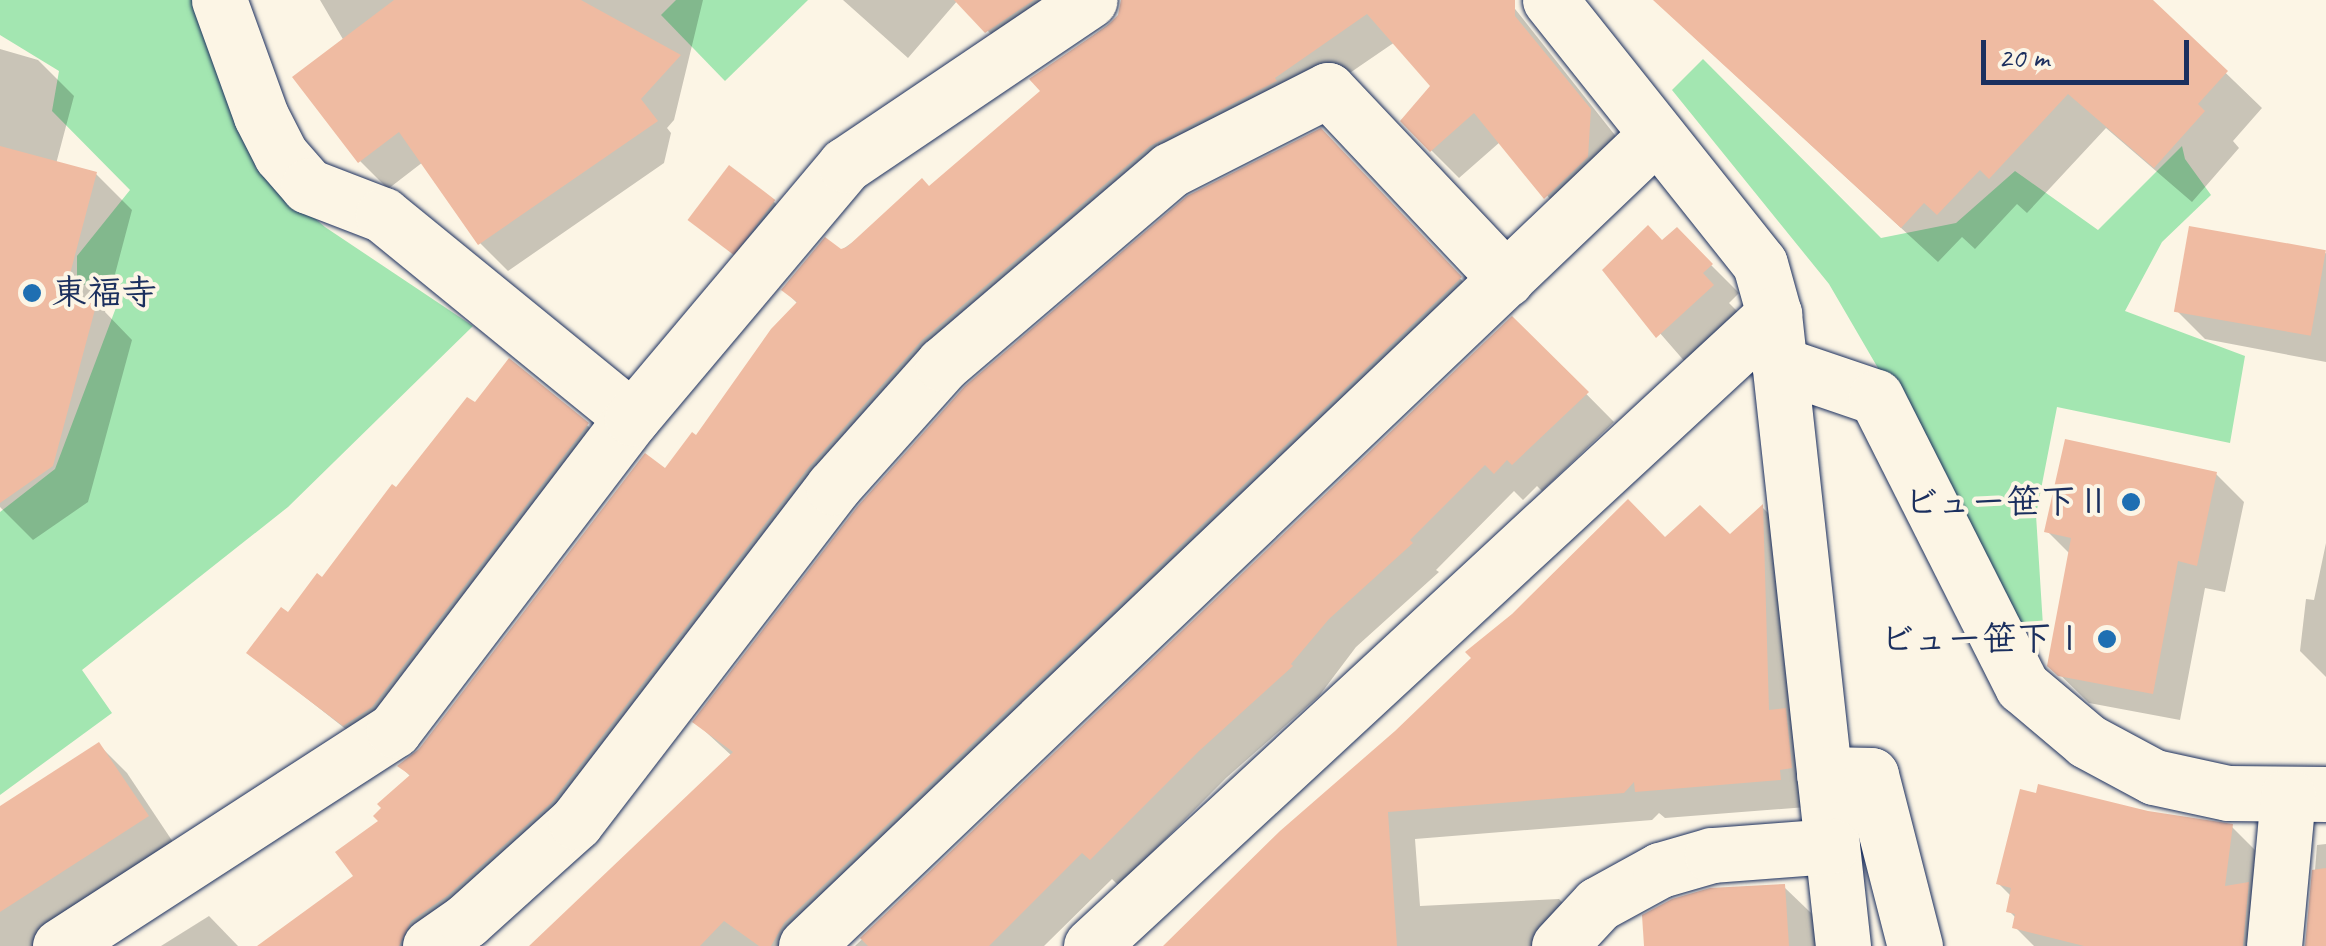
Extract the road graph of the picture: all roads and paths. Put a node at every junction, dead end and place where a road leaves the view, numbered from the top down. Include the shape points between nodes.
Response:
1 (219, 0) edge
2 (1090, 0) edge
3 (1550, 0) edge
4 (1656, 135) junction
5 (1506, 279) junction
6 (1777, 339) junction
7 (632, 418) junction
8 (1824, 774) junction
9 (2307, 795) edge
10 (1832, 846) junction
11 (60, 946) edge
12 (430, 946) edge
13 (806, 946) edge
14 (1092, 946) edge
15 (1558, 946) edge
16 (1843, 946) edge
17 (1916, 946) edge
18 (2274, 946) edge

1 - 7 street via 261,116 281,155 308,186 383,215
2 - 7 street via 845,165
3 - 4 street
4 - 5 street
4 - 6 street via 1760,264
5 - 12 street via 1328,90 1170,170 943,364 833,488 576,822 466,922
5 - 13 street
6 - 8 street
6 - 9 street via 1876,397 2022,686 2074,730 2154,776 2228,793
6 - 14 street
7 - 11 street via 394,730
8 - 10 street
8 - 17 street via 1871,775
9 - 18 street
10 - 15 street via 1712,856 1660,870 1598,904
10 - 16 street

